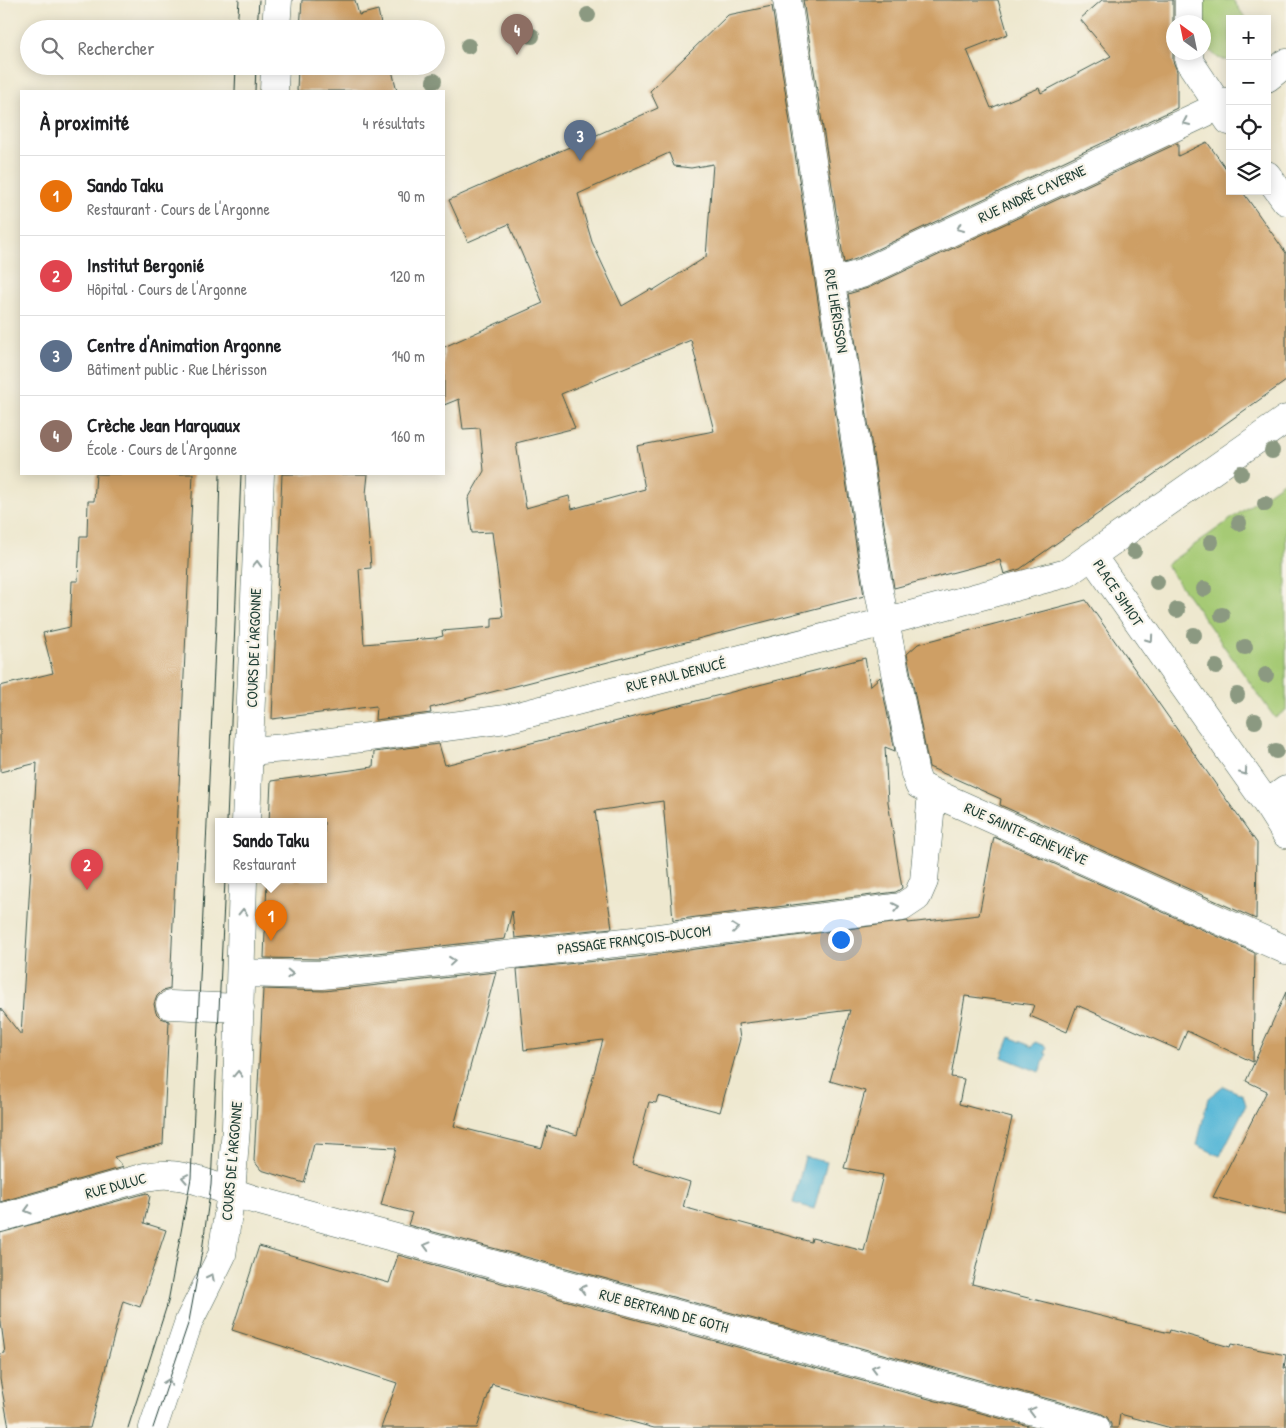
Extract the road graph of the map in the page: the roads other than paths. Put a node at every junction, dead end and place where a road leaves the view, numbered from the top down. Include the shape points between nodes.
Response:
1 (278, 0) edge
2 (787, 0) edge
3 (1188, 0) edge
4 (1189, 15) edge
5 (277, 20) edge
6 (1189, 60) edge
7 (1286, 63) edge
8 (275, 75) edge
9 (1271, 75) edge
10 (274, 90) edge
11 (1226, 110) edge
12 (1271, 180) edge
13 (1286, 201) edge
14 (832, 282) junction
15 (1286, 419) edge
16 (260, 475) edge
17 (1092, 556) junction
18 (886, 622) junction
19 (249, 751) junction
20 (932, 792) junction
21 (1276, 797) edge
22 (246, 818) edge
23 (1286, 834) edge
24 (244, 883) edge
25 (1284, 943) edge
26 (241, 973) junction
27 (170, 1004) dead end
28 (240, 1008) junction
29 (231, 1193) junction
30 (0, 1218) edge
31 (153, 1428) edge
32 (1096, 1428) edge

1 - 5 street
2 - 14 street, RUE LHÉRISSON
3 - 4 street
6 - 11 street
7 - 9 street
8 - 10 street
11 -> 14 street, RUE ANDRÉ CAVERNE via 861,274
12 - 13 street
14 - 18 street, RUE LHÉRISSON
15 - 17 street, PLACE SIMIOT
19 -> 16 street, COURS DE L'ARGONNE
17 - 18 street, RUE PAUL DENUCÉ via 1067,573
17 -> 21 street, PLACE SIMIOT
18 - 19 street, RUE PAUL DENUCÉ via 506,719
18 - 20 street, RUE SAINTE-GENEVIÈVE via 915,774 919,785
19 - 22 street, COURS DE L'ARGONNE
20 - 25 street, RUE SAINTE-GENEVIÈVE
26 -> 20 street, PASSAGE FRANÇOIS-DUCOM via 322,975 902,907 917,897 924,881
21 - 23 street, PLACE SIMIOT
26 -> 24 street, COURS DE L'ARGONNE
26 - 28 street, COURS DE L'ARGONNE
27 - 28 street
29 -> 28 street, COURS DE L'ARGONNE
29 -> 30 street, RUE DULUC via 191,1178 168,1174
31 -> 29 street, COURS DE L'ARGONNE via 189,1321 222,1255
32 -> 29 street, RUE BERTRAND DE GOTH

